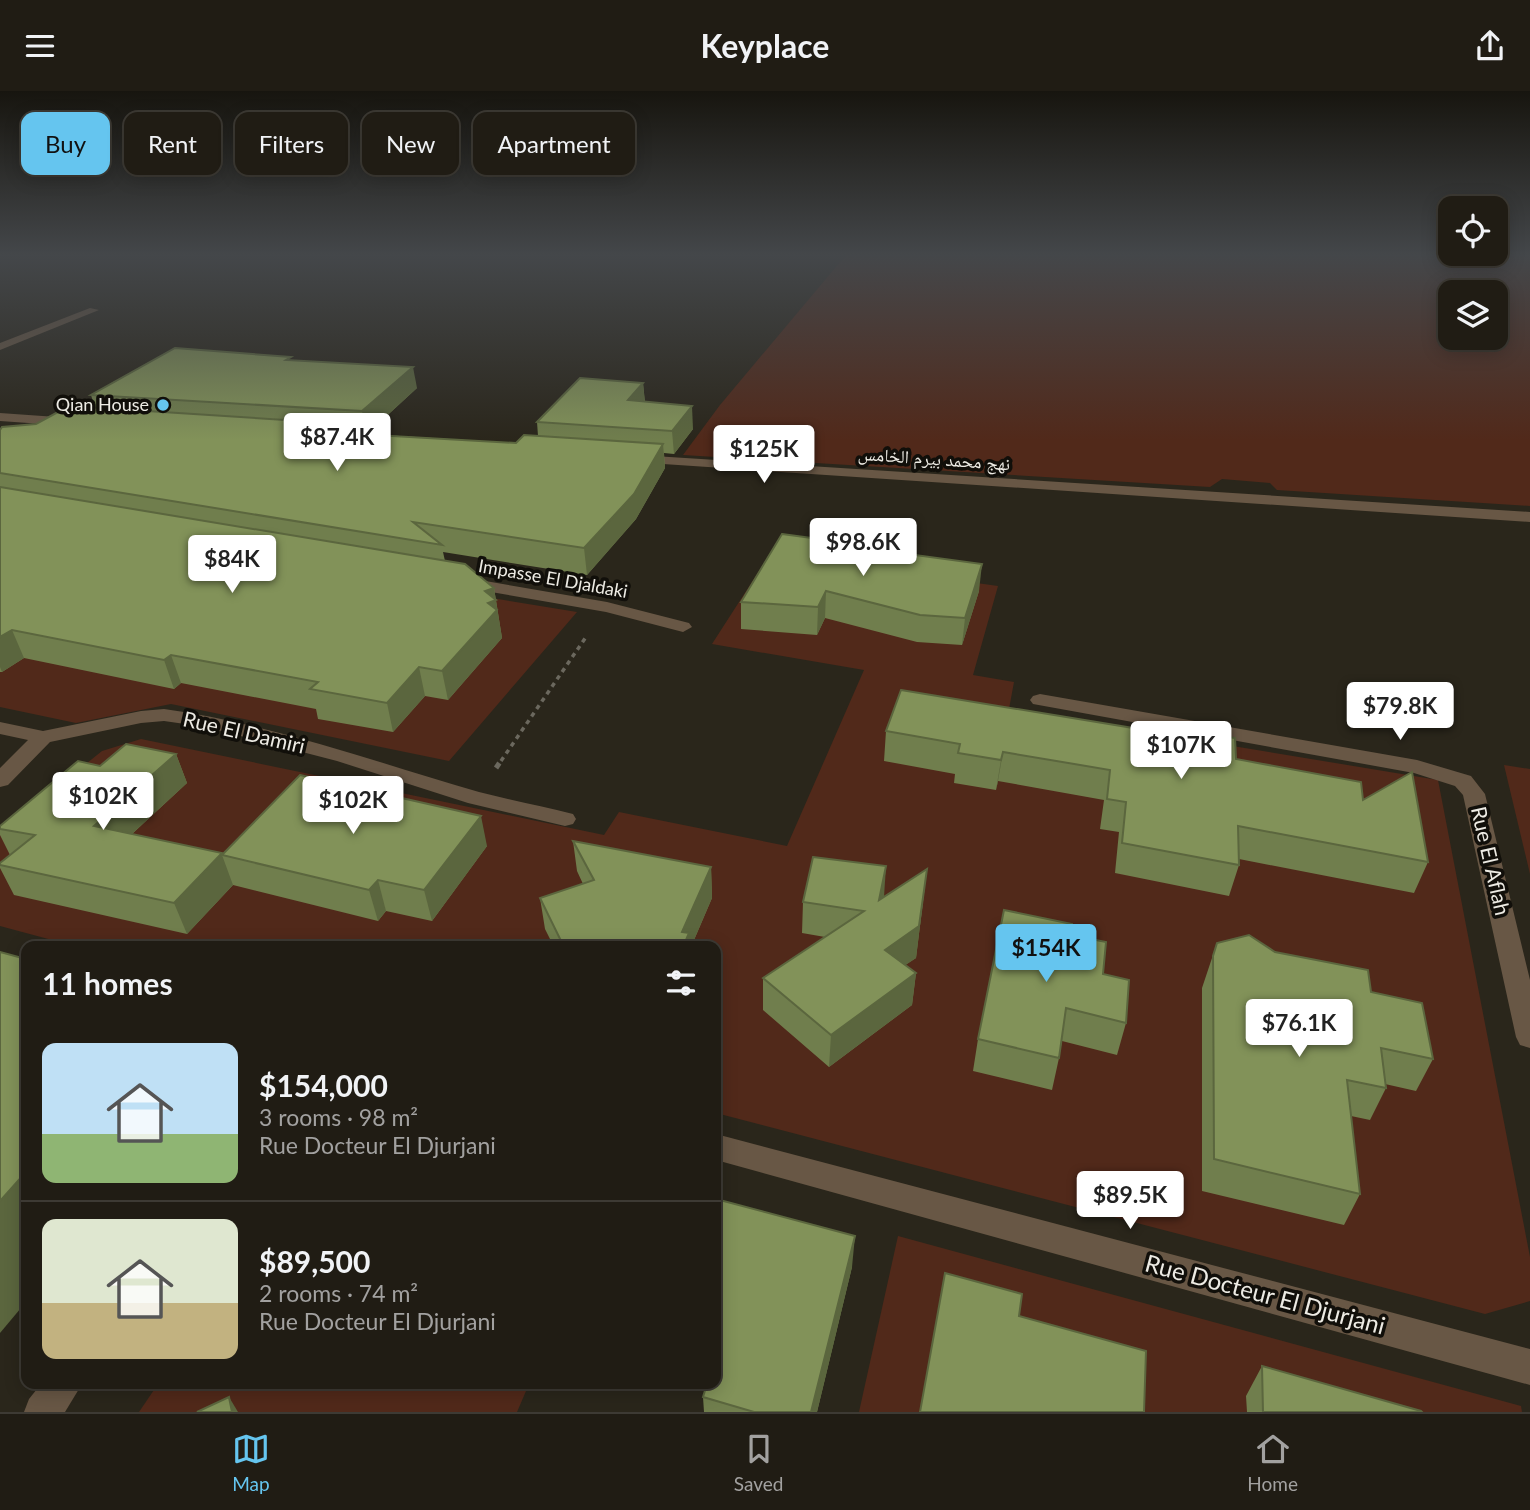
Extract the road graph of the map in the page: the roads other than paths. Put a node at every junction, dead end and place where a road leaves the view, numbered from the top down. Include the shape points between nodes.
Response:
1 (77, 317) edge
2 (0, 347) edge
3 (0, 417) edge
4 (18, 419) junction
5 (88, 423) edge
6 (0, 427) edge
7 (617, 458) edge
8 (1530, 517) edge
9 (446, 580) edge
10 (683, 627) dead end
11 (1040, 700) dead end
12 (0, 728) edge
13 (43, 737) junction
14 (0, 780) edge
15 (565, 819) dead end
16 (1525, 986) edge
17 (1530, 1037) edge
18 (721, 1148) edge
19 (1530, 1367) edge
20 (60, 1389) edge
21 (42, 1412) edge

1 - 2 street
3 - 4 street
4 - 5 street
4 - 6 street
7 - 8 street, نهج محمد بيرم الخامس
9 - 10 street, Impasse El Djaldaki via 607,607
11 - 16 street, Rue El Aflah via 1417,767 1463,781 1474,794
12 - 13 street, Rue El Damiri
13 - 14 street
13 - 15 street, Rue El Damiri via 164,715 344,756 476,798
16 - 17 street, Rue El Aflah
18 - 19 street, Rue Docteur El Djurjani
20 - 21 street

